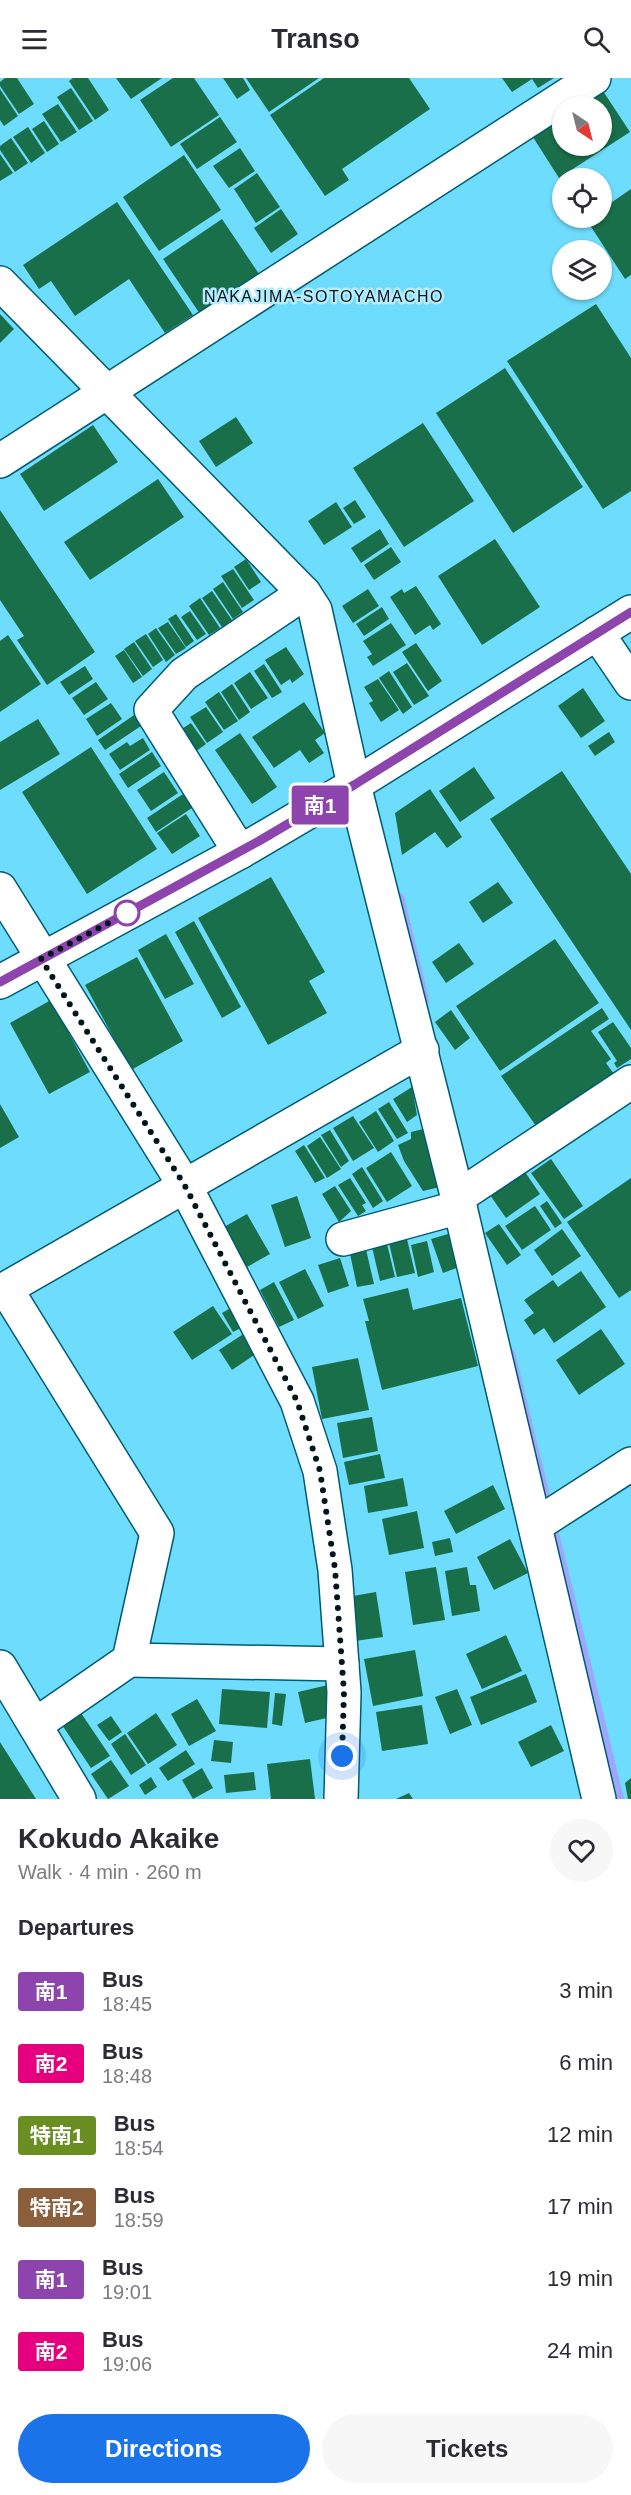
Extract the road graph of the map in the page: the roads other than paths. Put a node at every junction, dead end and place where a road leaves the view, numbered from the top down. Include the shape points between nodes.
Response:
1 (594, 78) edge
2 (0, 283) edge
3 (107, 392) junction
4 (0, 462) edge
5 (304, 593) junction
6 (631, 612) edge
7 (597, 633) junction
8 (631, 683) edge
9 (354, 785) junction
10 (240, 852) junction
11 (0, 888) edge
12 (41, 959) junction
13 (0, 982) edge
14 (422, 1050) junction
15 (631, 1082) edge
16 (185, 1186) junction
17 (459, 1202) junction
18 (343, 1239) dead end
19 (3, 1291) edge
20 (631, 1464) edge
21 (536, 1526) junction
22 (129, 1660) junction
23 (342, 1664) junction
24 (0, 1667) edge
25 (34, 1725) junction
26 (79, 1799) edge
27 (341, 1799) edge
28 (599, 1799) edge

1 - 3 street
2 - 3 street
3 - 4 street
3 - 5 street
5 - 9 street via 315,610
5 - 10 street via 184,674 151,710
6 - 7 street
7 - 8 street
7 - 9 street
9 - 10 street
9 - 14 street
10 - 12 street
11 - 12 street
12 - 13 street
12 - 16 street
14 - 16 street
14 - 17 street
15 - 17 street
16 - 19 street
16 - 23 street via 297,1401 320,1471 335,1569
17 - 18 street
17 - 21 street
19 - 22 street via 157,1533
20 - 21 street
21 - 28 street
22 - 23 street
22 - 25 street
23 - 27 street
24 - 25 street
25 - 26 street

